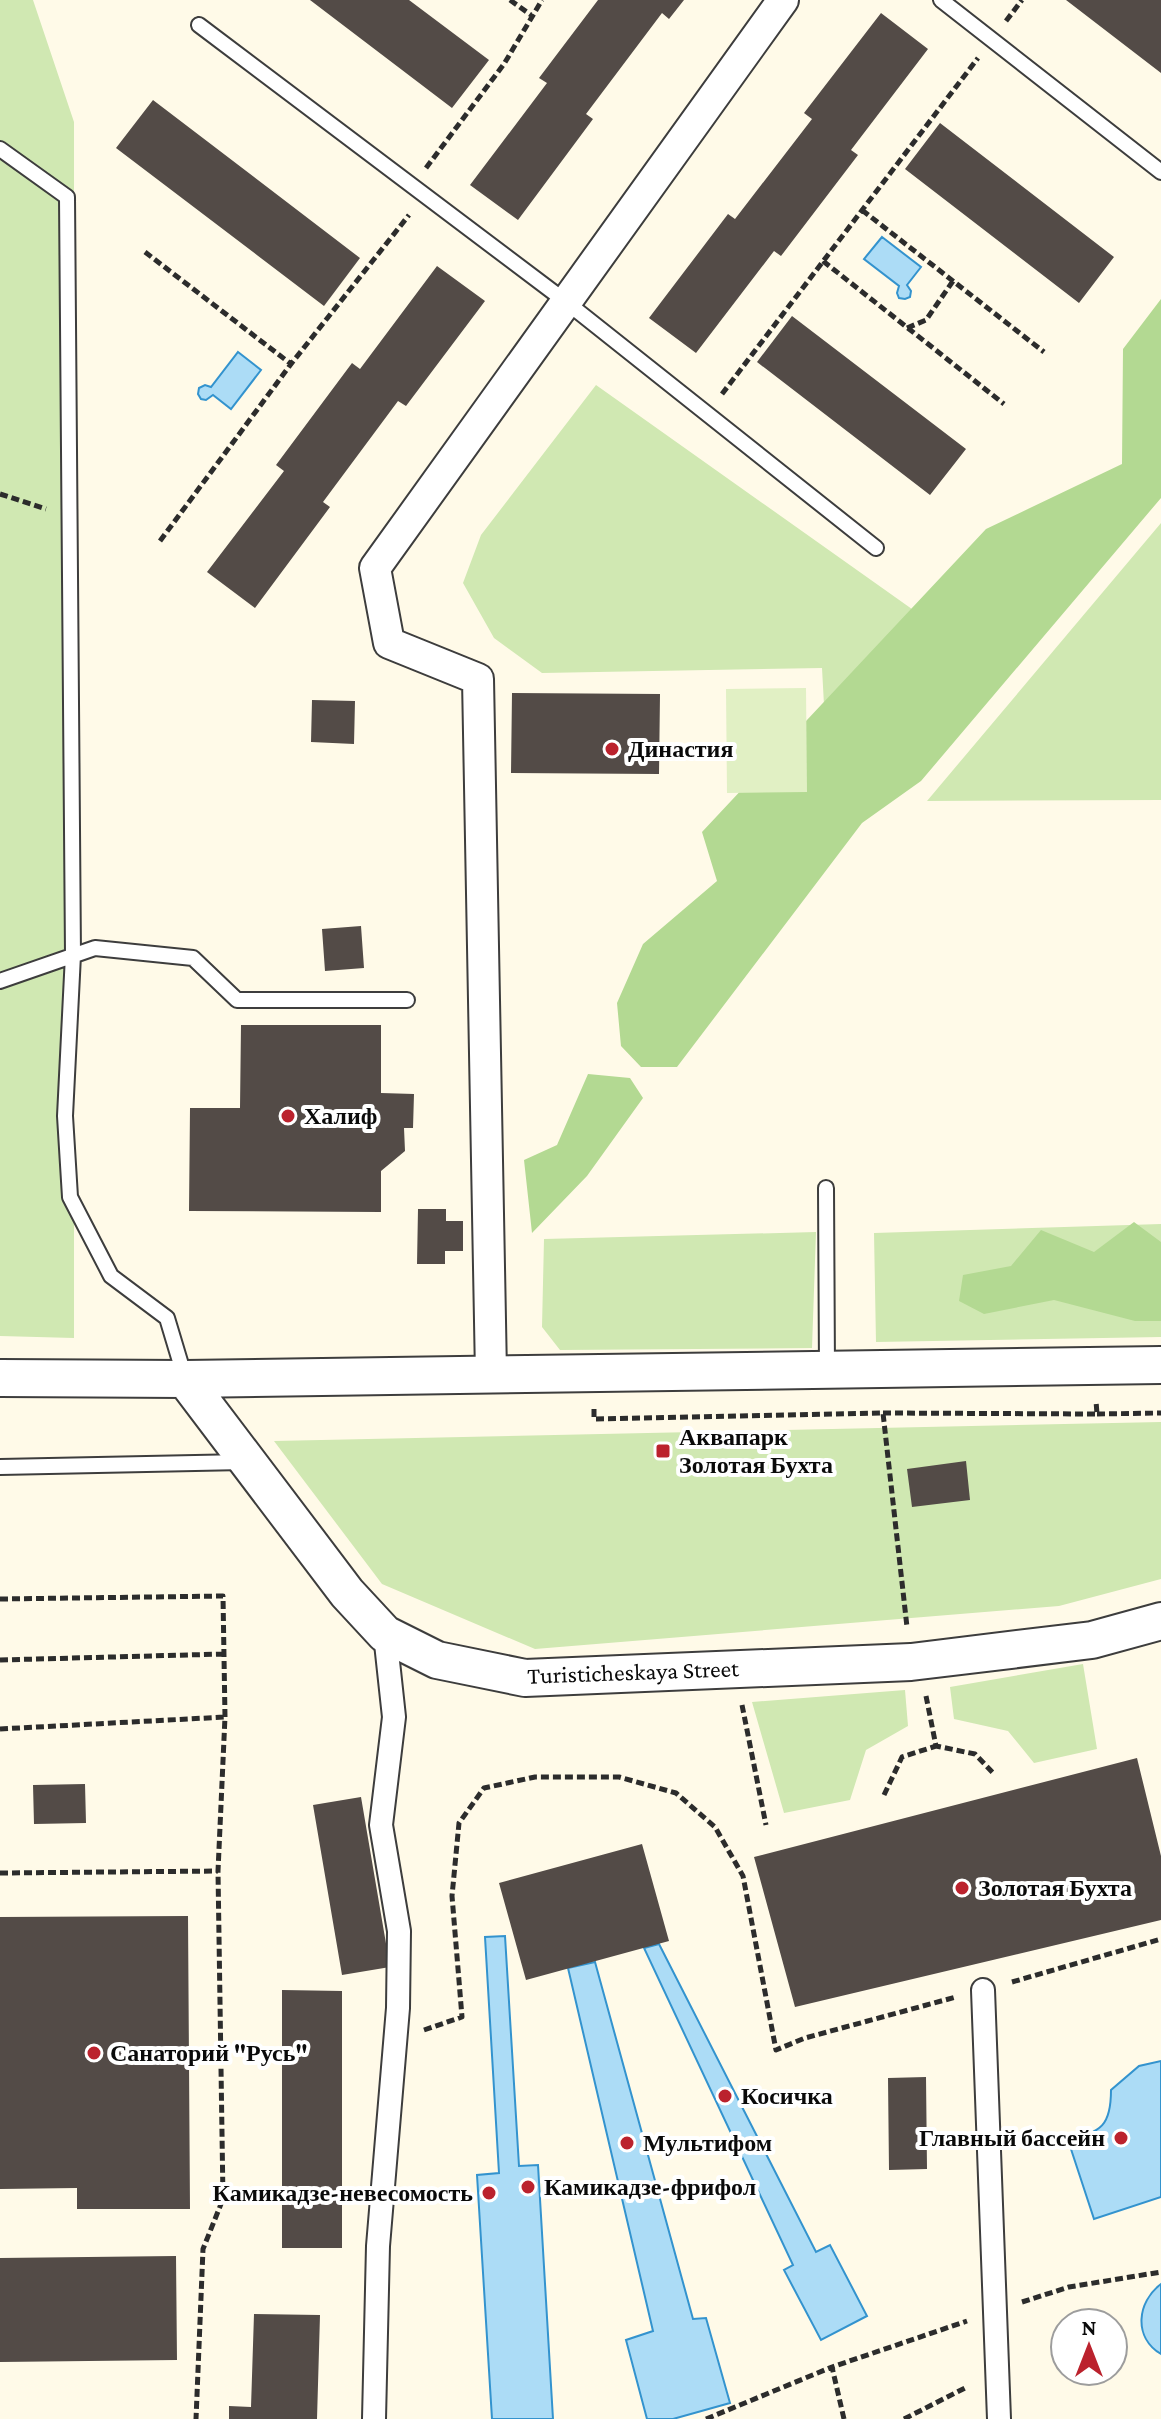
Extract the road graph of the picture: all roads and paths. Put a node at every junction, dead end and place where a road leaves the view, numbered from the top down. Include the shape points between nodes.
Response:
1 (510, 0) edge
2 (542, 0) edge
3 (783, 0) edge
4 (941, 0) edge
5 (1022, 0) edge
6 (531, 15) junction
7 (199, 25) dead end
8 (992, 40) junction
9 (0, 149) edge
10 (1161, 172) edge
11 (418, 190) junction
12 (862, 210) junction
13 (145, 252) dead end
14 (823, 261) junction
15 (953, 281) junction
16 (565, 301) junction
17 (907, 328) junction
18 (1044, 352) dead end
19 (291, 364) junction
20 (1004, 404) dead end
21 (707, 414) junction
22 (0, 494) edge
23 (69, 517) junction
24 (160, 541) dead end
25 (876, 548) dead end
26 (73, 955) junction
27 (0, 981) edge
28 (407, 1000) dead end
29 (826, 1188) dead end
30 (1161, 1365) edge
31 (827, 1370) junction
32 (594, 1373) junction
33 (491, 1374) junction
34 (0, 1378) edge
35 (185, 1379) junction
36 (1161, 1413) edge
37 (1097, 1414) dead end
38 (249, 1462) junction
39 (0, 1467) edge
40 (0, 1599) edge
41 (1161, 1621) edge
42 (385, 1634) junction
43 (224, 1654) junction
44 (0, 1660) edge
45 (911, 1662) junction
46 (731, 1670) junction
47 (225, 1717) junction
48 (0, 1729) edge
49 (936, 1746) junction
50 (995, 1775) dead end
51 (884, 1795) dead end
52 (766, 1825) dead end
53 (218, 1871) junction
54 (0, 1873) edge
55 (1161, 1939) edge
56 (983, 1990) junction
57 (395, 2040) junction
58 (1161, 2272) edge
59 (994, 2312) junction
60 (832, 2367) junction
61 (997, 2371) junction
62 (196, 2419) edge
63 (374, 2419) edge
64 (706, 2419) edge
65 (844, 2419) edge
66 (904, 2419) edge
67 (999, 2419) edge

1 - 6 path
2 - 6 path
3 - 16 street
4 - 8 lane
5 - 8 path
6 - 11 path via 504,64 428,162
7 - 11 lane
8 - 10 lane
8 - 12 path
9 - 23 lane via 67,197
11 - 16 lane
11 - 19 path via 408,217
12 - 14 path
12 - 15 path
13 - 19 path
14 - 17 path
14 - 21 path
15 - 17 path via 926,320
15 - 18 path
16 - 21 lane
16 - 33 street via 375,568 389,643 478,679
17 - 20 path
19 - 24 path
21 - 25 lane
22 - 23 path
23 - 26 lane
26 - 27 lane
26 - 28 lane via 95,948 193,958 237,1000
26 - 35 lane via 65,1116 70,1197 111,1276 167,1318
29 - 31 lane
30 - 31 street
31 - 32 street
32 - 33 street
32 - 45 path via 594,1419 883,1413
33 - 35 street
34 - 35 street
35 - 38 street, Turisticheskaya Street
36 - 37 path
38 - 39 lane
38 - 42 street, Turisticheskaya Street via 347,1593
40 - 43 path via 223,1596
41 - 45 street, Turisticheskaya Street via 1092,1640
42 - 46 street, Turisticheskaya Street via 437,1660 525,1678
42 - 57 street via 394,1717 381,1825 399,1931
43 - 44 path
43 - 47 path
45 - 46 street, Turisticheskaya Street
45 - 49 path via 922,1674
46 - 52 path
47 - 48 path
47 - 53 path
49 - 50 path via 975,1754
49 - 51 path via 902,1757
53 - 54 path
53 - 62 path via 223,2199 203,2249
55 - 56 path
56 - 57 path via 776,2050 743,1876 715,1827 676,1793 619,1777 535,1777 484,1788 459,1823 452,1896 462,2017
56 - 59 street
57 - 63 street via 378,2246
58 - 59 path via 1069,2287
59 - 60 path
59 - 61 street
60 - 64 path
60 - 65 path
61 - 66 path
61 - 67 street

